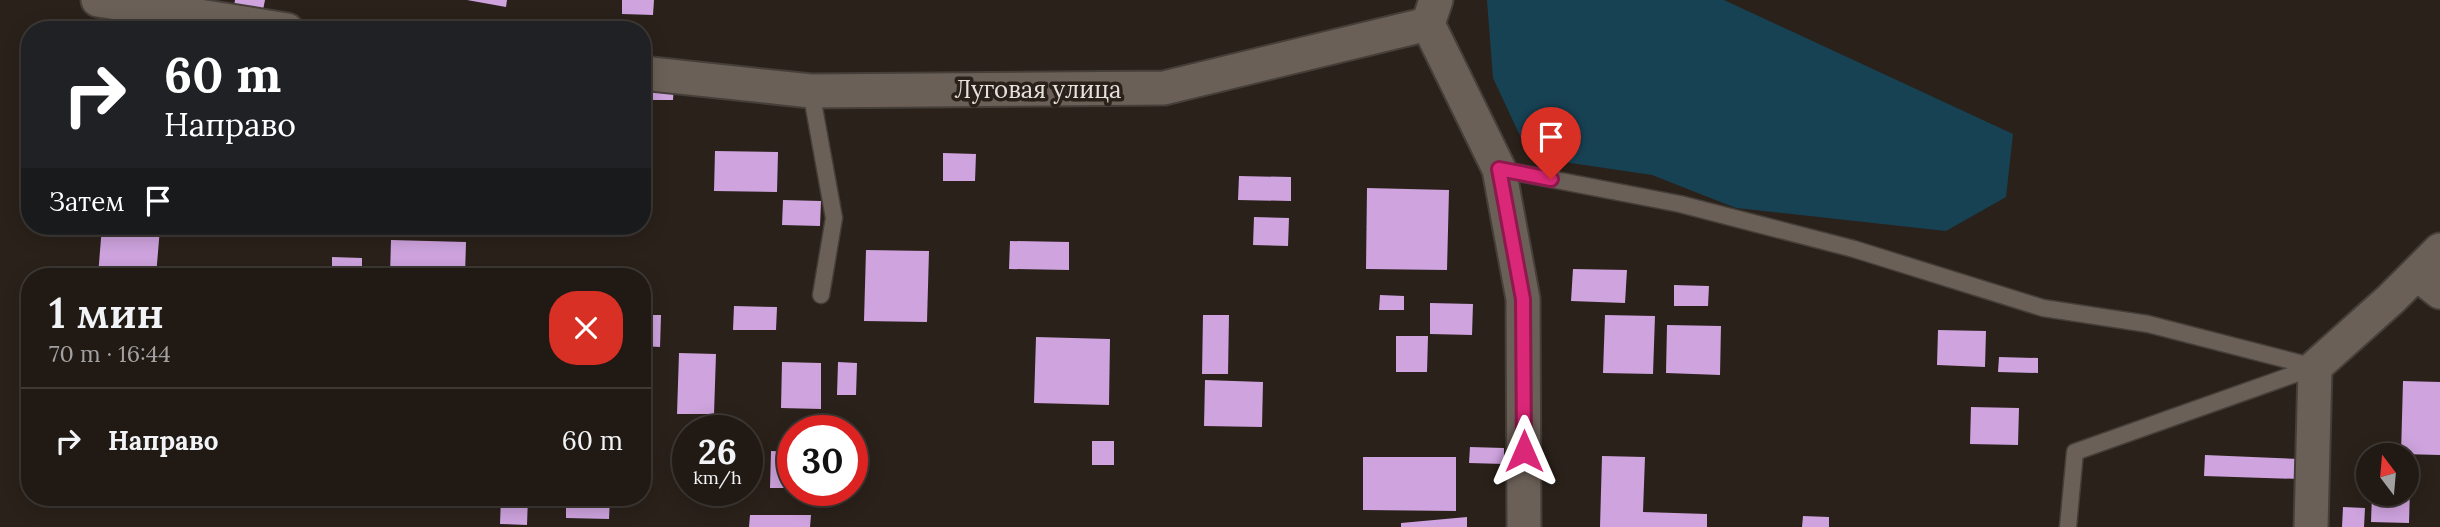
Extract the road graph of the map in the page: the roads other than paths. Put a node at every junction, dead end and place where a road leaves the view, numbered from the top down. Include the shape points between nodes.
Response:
1 (98, 0) edge
2 (1432, 12) edge
3 (196, 21) edge
4 (651, 75) edge
5 (811, 91) junction
6 (1499, 169) junction
7 (2440, 250) edge
8 (2428, 283) edge
9 (821, 295) dead end
10 (2315, 367) junction
11 (1524, 527) edge
12 (2068, 527) edge
13 (2311, 527) edge

1 - 3 street
2 - 5 street, Луговая улица via 1164,88
2 - 6 street
4 - 5 street, Луговая улица
5 - 9 lane via 834,218
6 - 10 lane via 1680,204 1854,249 2043,308 2148,324
6 - 11 street via 1523,299
7 - 8 street
8 - 10 street via 2391,299
10 - 12 lane via 2075,453
10 - 13 street

